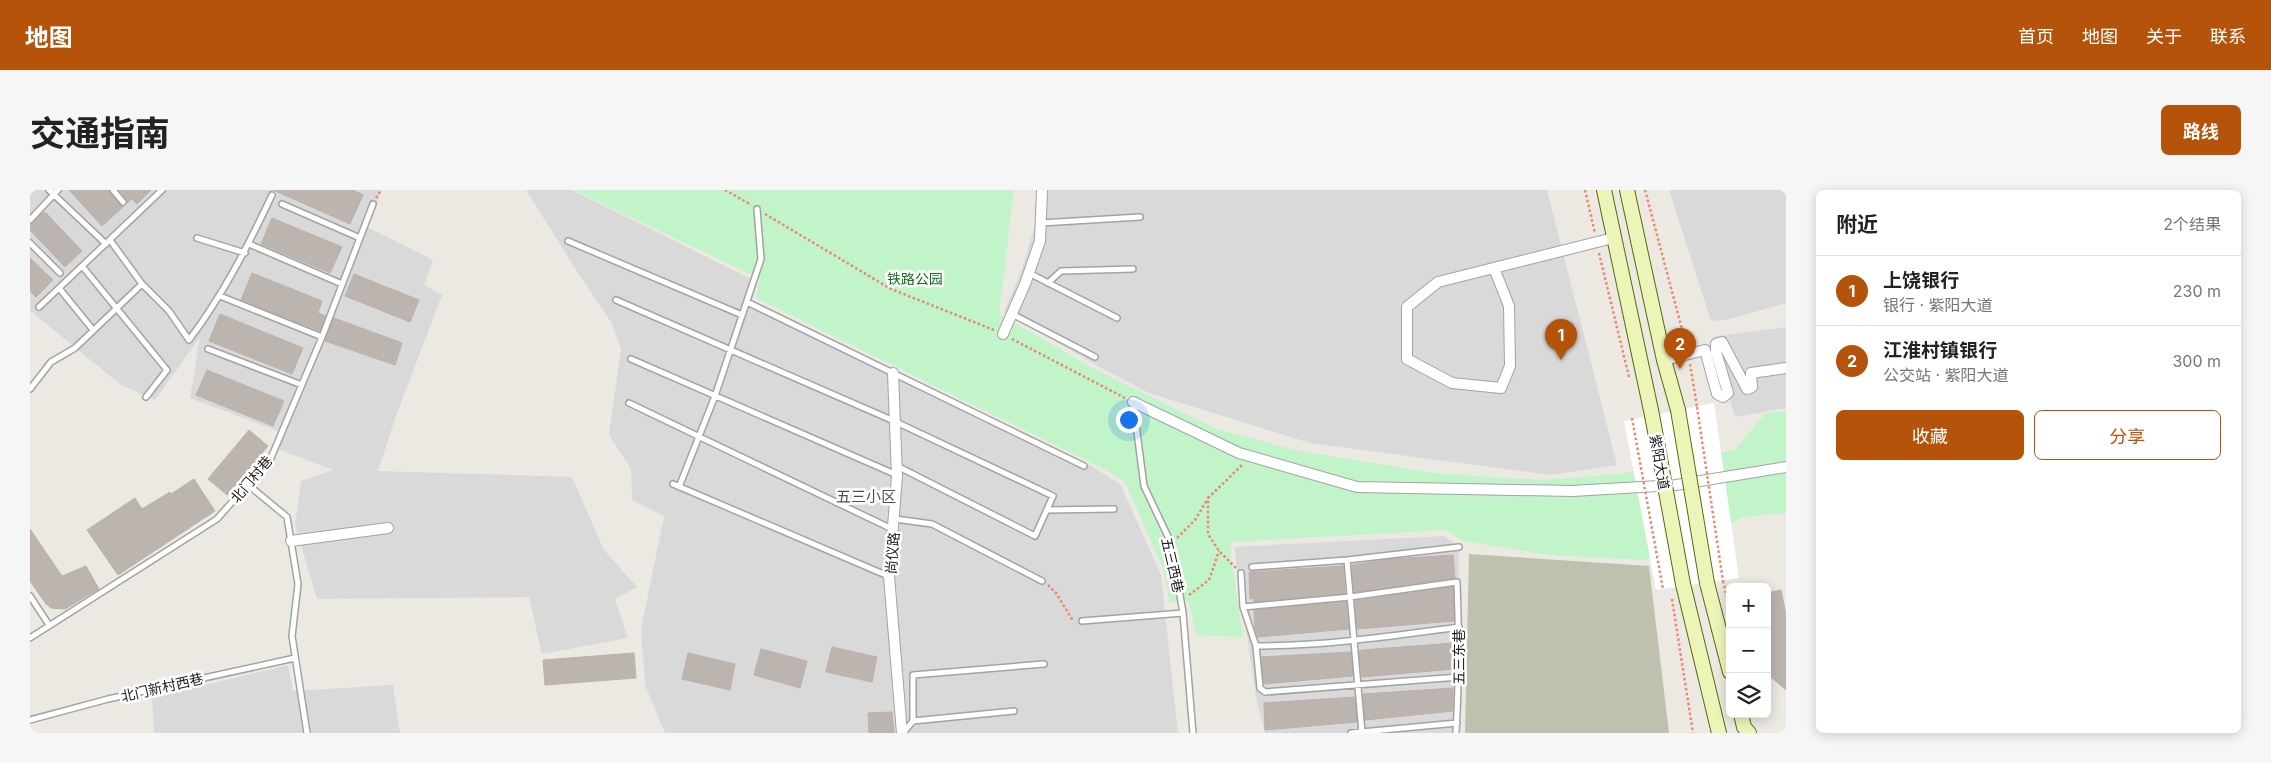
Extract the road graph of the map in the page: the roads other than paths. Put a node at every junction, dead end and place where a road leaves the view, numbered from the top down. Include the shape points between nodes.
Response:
1 (113, 190) edge
2 (162, 190) edge
3 (1042, 190) edge
4 (1604, 190) edge
5 (1627, 190) edge
6 (53, 191) edge
7 (272, 195) dead end
8 (124, 202) dead end
9 (282, 204) dead end
10 (373, 204) dead end
11 (757, 209) road end
12 (1140, 218) dead end
13 (30, 220) edge
14 (1040, 223) junction
15 (197, 238) dead end
16 (360, 238) junction
17 (1613, 238) junction
18 (568, 241) dead end
19 (108, 242) junction
20 (30, 243) edge
21 (249, 244) junction
22 (245, 253) junction
23 (82, 266) junction
24 (1494, 268) junction
25 (1133, 269) dead end
26 (60, 273) dead end
27 (1029, 273) junction
28 (1048, 283) junction
29 (142, 284) junction
30 (342, 284) junction
31 (59, 288) junction
32 (220, 296) junction
33 (616, 300) dead end
34 (747, 302) junction
35 (39, 307) dead end
36 (117, 307) junction
37 (1012, 314) junction
38 (742, 315) junction
39 (1117, 318) dead end
40 (93, 330) junction
41 (1003, 334) road end
42 (322, 337) junction
43 (208, 349) dead end
44 (730, 350) junction
45 (1095, 357) dead end
46 (631, 359) dead end
47 (1664, 360) junction
48 (1786, 368) edge
49 (893, 373) junction
50 (302, 385) junction
51 (30, 389) edge
52 (715, 396) junction
53 (146, 397) dead end
54 (1132, 402) joint
55 (629, 403) dead end
56 (894, 420) junction
57 (700, 436) junction
58 (1084, 466) dead end
59 (1786, 466) edge
60 (897, 471) junction
61 (247, 484) junction
62 (672, 484) dead end
63 (679, 487) junction
64 (1114, 509) dead end
65 (1047, 510) junction
66 (895, 519) junction
67 (388, 528) dead end
68 (893, 529) junction
69 (291, 541) junction
70 (1459, 547) dead end
71 (1348, 560) junction
72 (1252, 566) dead end
73 (1241, 573) road end
74 (889, 576) junction
75 (1042, 581) road end
76 (30, 596) edge
77 (1350, 598) junction
78 (1243, 607) junction
79 (1183, 613) junction
80 (1082, 621) road end
81 (49, 625) junction
82 (1459, 627) junction
83 (30, 638) edge
84 (1353, 640) junction
85 (1256, 646) junction
86 (1726, 657) edge
87 (295, 658) junction
88 (1044, 664) dead end
89 (1459, 677) junction
90 (1358, 686) junction
91 (1014, 711) dead end
92 (1742, 718) edge
93 (30, 720) edge
94 (913, 721) junction
95 (1457, 723) junction
96 (1362, 732) edge
97 (307, 733) edge
98 (902, 733) edge
99 (1193, 733) edge
100 (1351, 733) edge
101 (1456, 733) edge
102 (1719, 733) edge
103 (1749, 733) edge

1 - 8 lane
2 - 19 lane
3 - 14 street
4 - 17 main road, 紫阳大道
5 - 47 main road, 紫阳大道
6 - 13 lane
6 - 19 lane
7 - 21 lane
9 - 16 lane
10 - 16 lane, 北门村巷
11 - 34 lane via 761,259
12 - 14 lane
14 - 27 street via 1040,241
15 - 22 lane
16 - 30 lane, 北门村巷
17 - 24 street
17 - 102 main road, 紫阳大道, bridge via 1652,415 1683,584
18 - 38 lane
19 - 23 lane
19 - 29 lane
20 - 26 lane
21 - 22 lane
21 - 30 lane
22 - 32 lane
23 - 31 lane
23 - 36 lane
24 - 24 street via 1438,282 1407,307 1406,359 1452,383 1500,388 1510,366 1509,306
25 - 28 lane via 1061,271
27 - 28 lane
27 - 37 street
28 - 39 lane
29 - 32 lane via 169,311 189,340
29 - 36 lane
30 - 42 lane, 北门村巷
31 - 35 lane
31 - 40 lane
32 - 42 lane
33 - 44 lane
34 - 38 lane
34 - 49 lane
36 - 40 lane
36 - 53 lane via 167,370
37 - 41 street
37 - 45 lane
38 - 44 lane
40 - 51 lane via 75,348 51,362
42 - 50 lane, 北门村巷
43 - 50 lane
44 - 52 lane
44 - 56 lane
46 - 52 lane
47 - 48 street via 1705,350 1717,394 1722,396 1728,393 1716,344 1722,342 1747,389 1752,387 1751,372
47 - 86 main road, 紫阳大道, bridge via 1678,410 1707,583
49 - 56 street, 尚仪路
49 - 58 lane
50 - 61 lane, 北门村巷 via 271,458
52 - 57 lane
52 - 60 lane
54 - 59 street via 1239,454 1357,487 1572,491 1676,485
54 - 79 lane, 五三西巷 via 1144,486 1171,544
55 - 57 lane
56 - 60 street, 尚仪路
56 - 65 lane via 1053,496
57 - 63 lane
57 - 68 lane
60 - 65 lane via 1035,536
60 - 66 street, 尚仪路
61 - 69 lane via 287,517
61 - 81 lane, 北门村巷 via 217,518
62 - 63 lane
63 - 74 lane
64 - 65 lane
66 - 68 street, 尚仪路
66 - 75 lane via 932,524
67 - 69 street
68 - 74 street, 尚仪路
69 - 87 lane via 298,584 292,636
70 - 71 lane
71 - 72 lane
71 - 77 lane
73 - 78 lane
74 - 98 street, 尚仪路
76 - 81 lane
77 - 78 lane
77 - 82 lane, 五三东巷 via 1457,582
77 - 84 lane
78 - 85 lane
79 - 80 lane
79 - 99 lane, 五三西巷
81 - 83 lane, 北门村巷
82 - 84 lane
82 - 89 lane, 五三东巷
84 - 85 lane
84 - 90 lane
85 - 90 lane via 1260,688 1265,692
87 - 93 lane, 北门新村西巷 via 108,699
87 - 97 lane
88 - 94 lane via 913,675
89 - 90 lane
89 - 95 lane, 五三东巷
90 - 96 lane
91 - 94 lane
92 - 103 main road
94 - 98 lane
95 - 96 lane
95 - 101 lane, 五三东巷
96 - 100 lane

